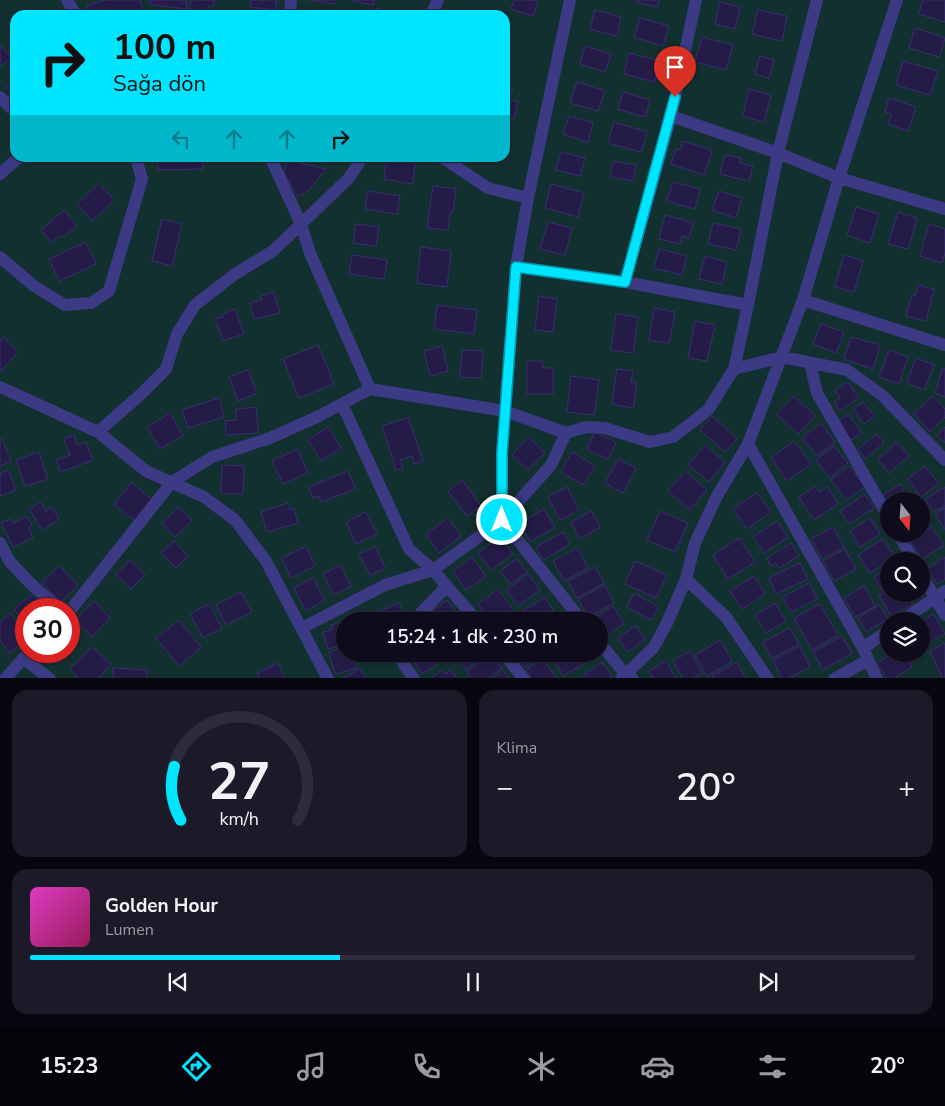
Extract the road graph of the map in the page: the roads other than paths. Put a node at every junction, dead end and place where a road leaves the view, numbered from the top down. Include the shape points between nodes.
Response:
1 (570, 0) edge
2 (696, 0) edge
3 (817, 0) edge
4 (898, 0) edge
5 (0, 97) edge
6 (10, 107) edge
7 (670, 116) junction
8 (778, 153) junction
9 (14, 162) edge
10 (137, 162) edge
11 (273, 162) edge
12 (359, 162) edge
13 (449, 162) edge
14 (0, 174) edge
15 (839, 178) junction
16 (528, 198) junction
17 (945, 209) edge
18 (301, 224) junction
19 (0, 257) edge
20 (516, 267) junction
21 (625, 282) junction
22 (803, 300) junction
23 (748, 305) junction
24 (945, 345) edge
25 (782, 357) junction
26 (810, 363) junction
27 (734, 369) junction
28 (0, 387) edge
29 (370, 389) junction
30 (342, 404) junction
31 (505, 411) junction
32 (98, 432) junction
33 (566, 433) junction
34 (748, 444) junction
35 (945, 460) edge
36 (172, 482) junction
37 (880, 502) edge
38 (502, 520) junction
39 (0, 543) edge
40 (433, 570) junction
41 (686, 579) junction
42 (930, 583) edge
43 (447, 586) junction
44 (940, 594) edge
45 (47, 598) edge
46 (80, 598) edge
47 (422, 612) edge
48 (469, 612) edge
49 (575, 612) edge
50 (914, 612) edge
51 (945, 615) edge
52 (302, 628) junction
53 (880, 639) edge
54 (608, 653) edge
55 (865, 654) junction
56 (403, 662) edge
57 (511, 662) edge
58 (19, 663) edge
59 (35, 663) edge
60 (626, 677) edge
61 (5, 678) edge
62 (50, 678) edge
63 (328, 678) edge
64 (414, 678) edge
65 (524, 678) edge
66 (768, 678) edge
67 (834, 678) edge
68 (877, 678) edge

1 - 16 street
2 - 7 street
3 - 8 street
4 - 15 street
5 - 6 street
7 - 8 street
7 - 21 street
8 - 15 street
8 - 23 street
9 - 14 street
10 - 19 street via 142,179 109,291 91,303 65,305 34,286
11 - 18 street
12 - 18 street via 349,178
13 - 16 street via 488,188
15 - 17 street
15 - 22 street
16 - 20 street
18 - 29 street via 310,253
18 - 32 street via 273,251 235,274 195,305 177,334 166,369
20 - 21 street
20 - 31 street
21 - 23 street
22 - 24 street
22 - 25 street
23 - 27 street
25 - 26 street
25 - 27 street
25 - 34 street
26 - 35 street via 847,370 883,396
26 - 37 street via 817,394
27 - 33 street via 708,410 673,437 650,442 605,428 586,427
28 - 32 street
29 - 30 street
29 - 31 street
30 - 36 street via 270,438 212,457
30 - 40 street via 409,549
31 - 33 street
31 - 38 street
32 - 36 street via 146,471
33 - 38 street via 551,465
34 - 41 street via 717,496 695,543
34 - 55 street
36 - 46 street
36 - 52 street via 204,497 235,520 266,561
38 - 40 street
38 - 49 street
39 - 45 street via 10,562
40 - 43 street
40 - 52 street via 385,585
41 - 60 street via 654,647
41 - 66 street via 726,617
42 - 44 street
43 - 47 street
43 - 48 street
44 - 50 street
44 - 51 street
52 - 63 street
53 - 55 street
54 - 60 street
55 - 67 street
55 - 68 street
56 - 64 street
57 - 65 street
58 - 61 street
59 - 62 street

